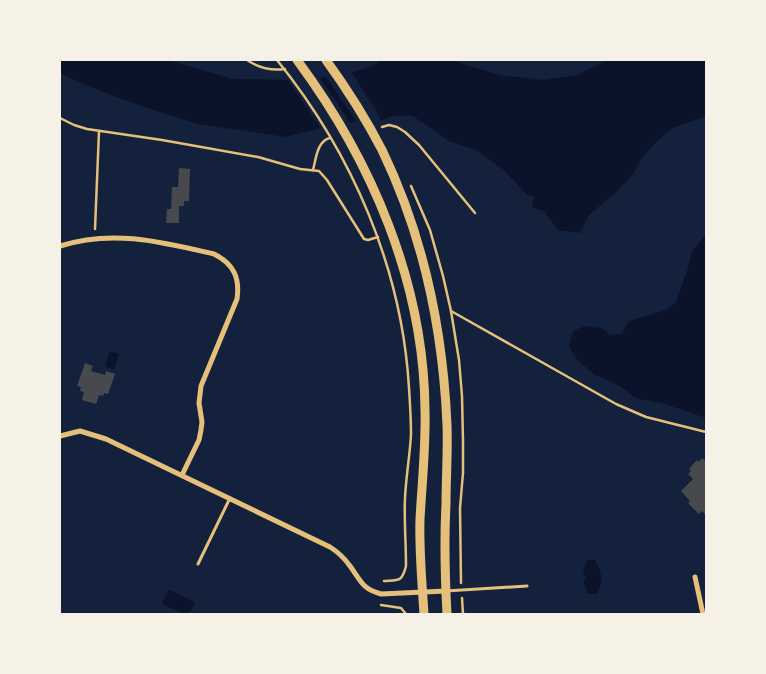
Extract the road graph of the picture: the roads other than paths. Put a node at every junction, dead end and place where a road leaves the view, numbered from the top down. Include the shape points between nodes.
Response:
1 (297, 60) edge
2 (326, 60) edge
3 (60, 246) edge
4 (60, 436) edge
5 (182, 475) junction
6 (230, 498) junction
7 (198, 564) dead end
8 (695, 577) dead end
9 (527, 586) dead end
10 (446, 591) junction
11 (422, 592) junction
12 (424, 614) edge
13 (447, 614) edge
14 (703, 614) edge

1 - 11 main road via 358,154 374,188 405,276 420,347 426,410 420,521
2 - 10 main road via 381,150 404,202 426,271 444,372
3 - 5 street via 94,239 157,241 214,254 229,264 234,272 238,280 237,299 201,386 199,440
4 - 5 street via 80,431 106,439
5 - 6 street
6 - 7 lane
6 - 11 street via 330,547 374,592
8 - 14 street
9 - 10 lane
10 - 11 street
10 - 13 main road
11 - 12 main road

